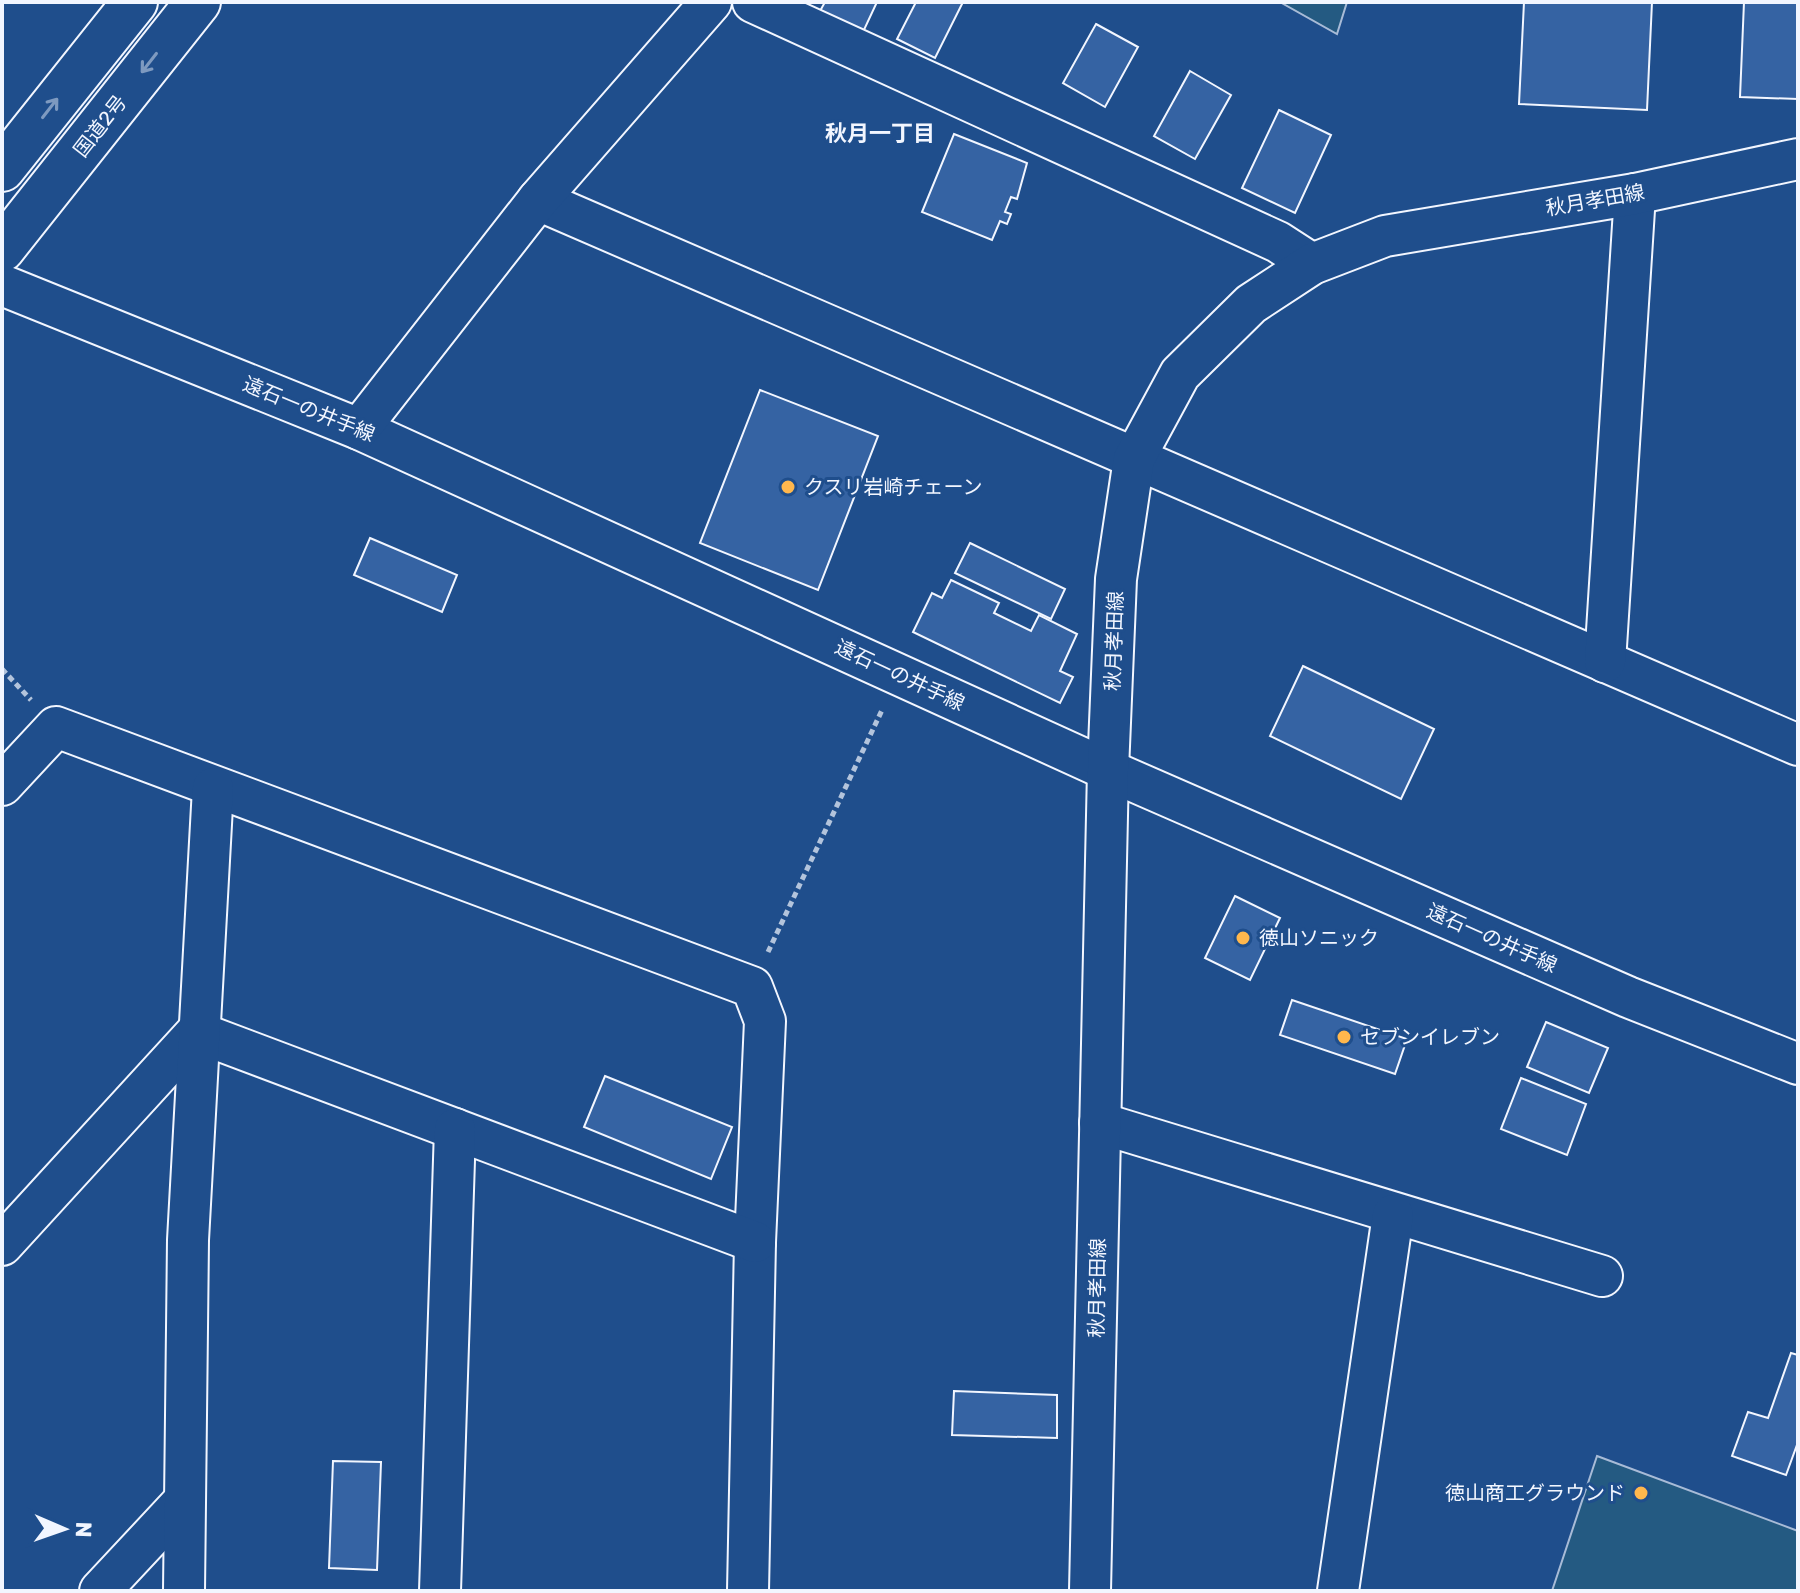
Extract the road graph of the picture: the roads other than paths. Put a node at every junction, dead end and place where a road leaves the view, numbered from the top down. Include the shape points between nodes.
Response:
1 (135, 2) edge
2 (198, 2) edge
3 (711, 2) edge
4 (753, 2) edge
5 (1798, 159) edge
6 (2, 169) edge
7 (1635, 194) junction
8 (538, 200) junction
9 (2, 249) edge
10 (1312, 264) junction
11 (2, 285) edge
12 (359, 429) junction
13 (1134, 459) junction
14 (1605, 662) junction
15 (1798, 745) edge
16 (1108, 770) junction
17 (2, 785) edge
18 (213, 788) junction
19 (197, 1032) junction
20 (1798, 1064) edge
21 (1100, 1123) junction
22 (455, 1129) junction
23 (1393, 1215) junction
24 (755, 1242) junction
25 (2, 1245) edge
26 (1602, 1276) dead end
27 (184, 1501) junction
28 (100, 1591) edge
29 (184, 1591) edge
30 (440, 1591) edge
31 (748, 1591) edge
32 (1090, 1591) edge
33 (1338, 1591) edge

6 -> 1 highway
2 -> 9 highway, 国道2号
3 - 8 street
4 - 10 street via 1278,242
5 - 7 street, 秋月孝田線
7 - 10 street, 秋月孝田線 via 1385,236
7 - 14 street
8 - 12 street
8 - 13 street
10 - 13 street, 秋月孝田線 via 1251,304 1180,374
11 - 12 street, 遠石一の井手線
12 - 16 street, 遠石一の井手線
13 - 14 street
13 - 16 street, 秋月孝田線 via 1116,579
14 - 15 street
16 - 20 street, 遠石一の井手線 via 1628,997
16 - 21 street, 秋月孝田線
17 - 18 street via 56,727
18 - 19 street
18 - 24 street via 752,987 765,1021
19 - 22 street
19 - 25 street
19 - 27 street
21 - 23 street
21 - 32 street, 秋月孝田線
22 - 24 street
22 - 30 street
23 - 26 street
23 - 33 street
24 - 31 street
27 - 28 street
27 - 29 street

